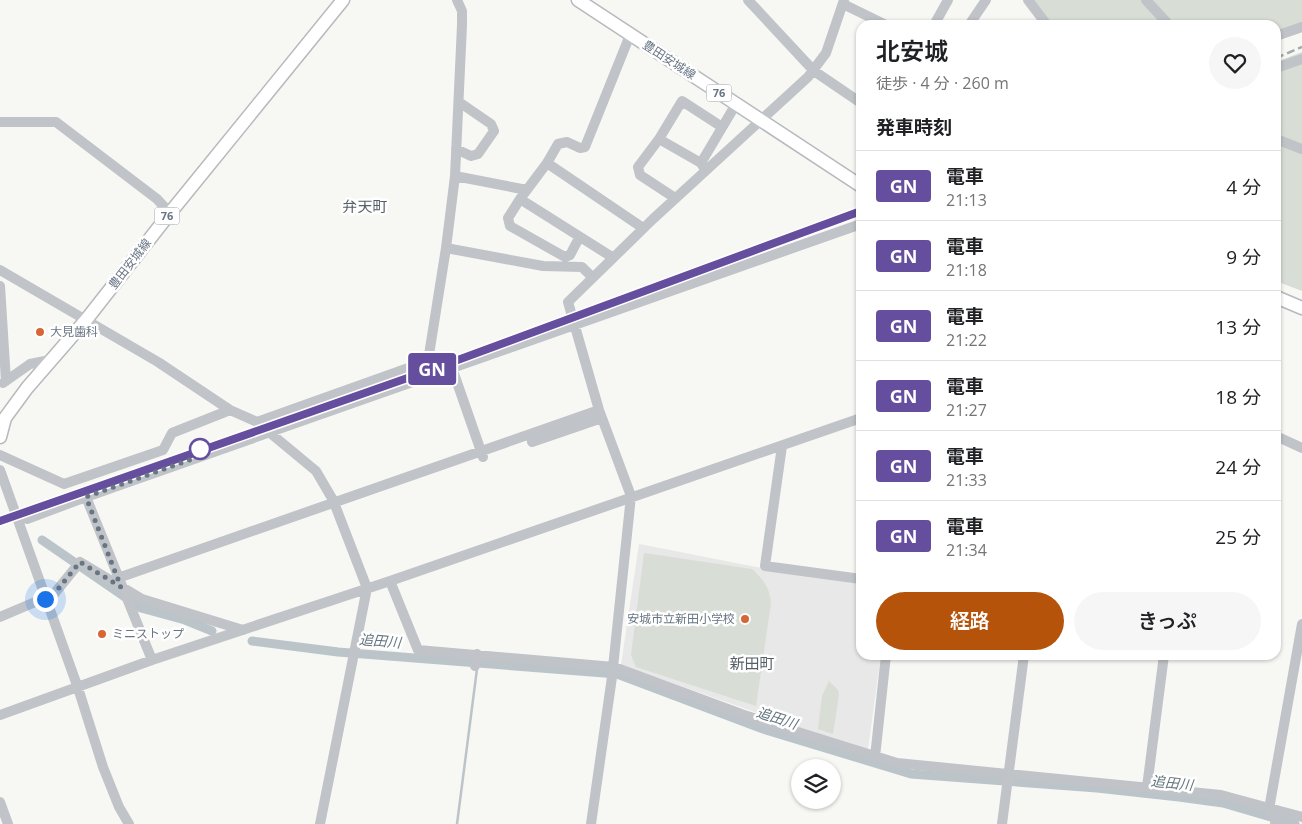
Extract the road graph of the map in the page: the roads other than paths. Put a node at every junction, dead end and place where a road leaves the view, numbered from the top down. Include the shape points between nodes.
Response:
1 (343, 0) edge
2 (457, 0) edge
3 (578, 0) edge
4 (748, 0) edge
5 (948, 0) edge
6 (986, 0) edge
7 (1028, 0) edge
8 (1146, 0) edge
9 (843, 2) edge
10 (877, 20) edge
11 (937, 20) edge
12 (976, 20) edge
13 (1042, 20) edge
14 (1164, 20) edge
15 (1302, 27) edge
16 (630, 34) junction
17 (1281, 34) edge
18 (1302, 59) edge
19 (1281, 66) edge
20 (814, 71) junction
21 (856, 100) edge
22 (458, 102) junction
23 (736, 104) junction
24 (761, 121) junction
25 (0, 122) edge
26 (722, 127) junction
27 (659, 139) junction
28 (1281, 141) edge
29 (456, 149) junction
30 (1302, 149) edge
31 (546, 163) junction
32 (704, 167) junction
33 (455, 176) junction
34 (856, 183) edge
35 (527, 190) junction
36 (675, 198) junction
37 (520, 200) junction
38 (170, 213) junction
39 (856, 226) edge
40 (643, 228) junction
41 (579, 238) junction
42 (446, 248) junction
43 (612, 258) junction
44 (0, 270) edge
45 (592, 277) junction
46 (0, 286) edge
47 (0, 297) edge
48 (1281, 300) edge
49 (1302, 308) edge
50 (86, 320) junction
51 (576, 326) junction
52 (50, 360) junction
53 (452, 368) junction
54 (3, 383) edge
55 (230, 410) junction
56 (601, 414) junction
57 (856, 420) edge
58 (257, 422) junction
59 (268, 432) junction
60 (0, 437) edge
61 (1281, 438) edge
62 (782, 446) junction
63 (1302, 448) edge
64 (0, 455) edge
65 (482, 456) junction
66 (0, 470) edge
67 (631, 496) junction
68 (86, 497) junction
69 (335, 506) junction
70 (27, 519) dead end
71 (856, 578) edge
72 (390, 581) junction
73 (120, 583) junction
74 (367, 588) junction
75 (45, 599) junction
76 (0, 617) edge
77 (1302, 624) edge
78 (243, 630) junction
79 (152, 660) junction
80 (885, 660) edge
81 (1023, 660) edge
82 (1163, 660) edge
83 (613, 671) junction
84 (78, 688) junction
85 (0, 716) edge
86 (875, 757) junction
87 (1008, 779) junction
88 (1147, 787) junction
89 (0, 802) edge
90 (1302, 817) edge
91 (1274, 818) edge
92 (8, 824) edge
93 (129, 824) edge
94 (320, 824) edge
95 (591, 824) edge
96 (1002, 824) edge

1 - 38 main road, 豊田安城線 / 76
2 - 22 street via 462,11
3 - 16 main road, 豊田安城線 / 76
4 - 20 street
5 - 11 street
6 - 12 street
7 - 13 street
8 - 14 street
9 - 10 street
9 - 20 street via 826,53
15 - 17 street
16 - 23 main road, 豊田安城線 / 76
16 - 31 street via 586,147 567,142 558,144
18 - 19 street
20 - 21 street
20 - 24 street
22 - 29 street
22 - 29 street via 491,124 494,131 478,154 471,156
23 - 24 main road, 豊田安城線 / 76
23 - 26 street
24 - 32 street
24 - 34 main road, 豊田安城線 / 76
25 - 38 street via 56,122 150,193
26 - 27 street via 682,101
26 - 32 street
27 - 32 street
27 - 36 street via 638,167 640,175
28 - 30 street
29 - 33 street
31 - 35 street
31 - 40 street
32 - 36 street
33 - 35 street
33 - 42 street
35 - 37 street
36 - 40 street
37 - 41 street
37 - 41 street via 508,218 510,226 565,257 570,255
38 - 50 main road, 豊田安城線 / 76
39 - 51 street
40 - 43 street
41 - 43 street
42 - 45 street via 543,266 582,267
42 - 58 street via 428,361
43 - 45 street
44 - 50 street
45 - 51 street via 568,302
46 - 47 street
47 - 54 street
48 - 49 main road
50 - 52 main road, 豊田安城線 / 76
50 - 55 street via 158,362
51 - 53 street
51 - 56 street
52 - 54 street via 30,364
52 - 60 main road, 豊田安城線 / 76 via 5,418
53 - 59 street
53 - 65 street
55 - 58 street
55 - 64 street via 172,433 163,450 64,484
56 - 65 street
56 - 67 street
57 - 62 street
58 - 59 street
59 - 68 street
59 - 69 street via 316,471
61 - 63 street
62 - 67 street
62 - 71 street via 765,566
65 - 69 street
66 - 75 street
67 - 72 street
67 - 83 street
68 - 70 street
68 - 73 street
69 - 73 street
69 - 74 street
72 - 74 street
72 - 83 street via 418,650 476,660
73 - 75 street via 80,562 54,594
73 - 78 street via 142,599
73 - 79 street
74 - 78 street
74 - 94 street
75 - 76 street
75 - 84 street
77 - 91 street
78 - 79 street
79 - 84 street
80 - 86 street
81 - 87 street
82 - 88 street
83 - 86 street via 743,719
83 - 95 street
84 - 85 street
84 - 93 street via 103,767
86 - 87 street
87 - 88 street
87 - 96 street
88 - 91 street via 1222,796
89 - 92 street
90 - 91 street

